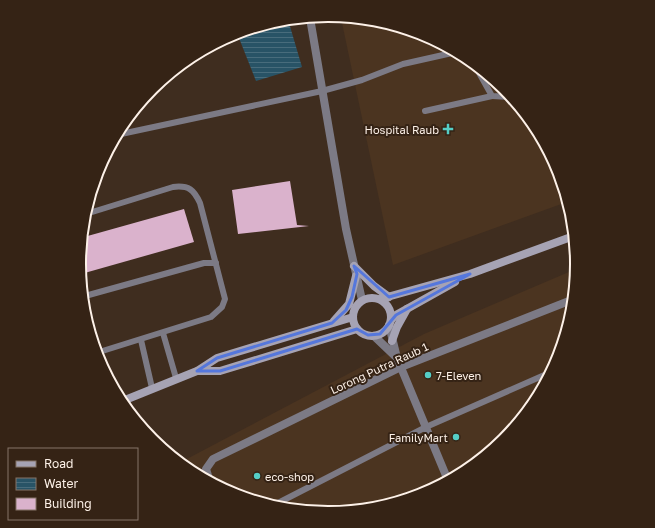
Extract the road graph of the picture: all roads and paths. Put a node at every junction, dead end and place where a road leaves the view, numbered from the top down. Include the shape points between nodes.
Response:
1 (311, 23) edge
2 (448, 54) edge
3 (482, 78) edge
4 (322, 90) junction
5 (492, 96) junction
6 (502, 97) edge
7 (425, 111) dead end
8 (124, 133) edge
9 (91, 212) edge
10 (568, 238) edge
11 (216, 263) junction
12 (355, 271) junction
13 (470, 274) junction
14 (88, 295) edge
15 (389, 297) junction
16 (365, 299) junction
17 (380, 299) junction
18 (566, 302) edge
19 (408, 308) junction
20 (353, 317) junction
21 (332, 323) junction
22 (390, 323) junction
23 (357, 329) junction
24 (163, 333) junction
25 (374, 336) junction
26 (141, 340) junction
27 (392, 341) junction
28 (102, 351) edge
29 (397, 358) junction
30 (401, 367) junction
31 (197, 371) junction
32 (542, 376) edge
33 (176, 378) junction
34 (152, 388) junction
35 (127, 399) edge
36 (426, 427) junction
37 (208, 475) edge
38 (446, 475) edge
39 (281, 501) edge

1 - 4 street
2 - 4 lane via 402,64 362,80
3 - 5 lane
4 - 8 lane
4 - 12 street
5 - 6 lane
5 - 7 lane
9 - 11 lane via 173,187 190,188 200,203
10 - 13 street
11 - 14 lane via 204,263
11 - 24 lane via 225,299 222,307 211,317
12 - 15 street
12 - 16 street
12 - 21 street via 349,304
13 - 15 street
13 - 19 street
15 - 17 street
16 - 17 street
16 - 20 street via 354,310
17 - 22 street via 389,308
18 - 30 street, Lorong Putra Raub 1
19 - 22 street
19 - 27 street
20 - 21 street
20 - 23 street
21 - 31 street via 217,358
22 - 25 street via 385,330
22 - 27 street
23 - 25 street via 368,336
23 - 31 street via 220,371
24 - 26 lane
24 - 33 lane
25 - 29 street
26 - 28 lane
26 - 34 lane
27 - 29 street
29 - 30 street
30 - 36 street
30 - 37 street, Lorong Putra Raub 1 via 213,459 206,469
31 - 33 street
32 - 36 lane
33 - 34 street
34 - 35 street
36 - 38 street
36 - 39 lane

